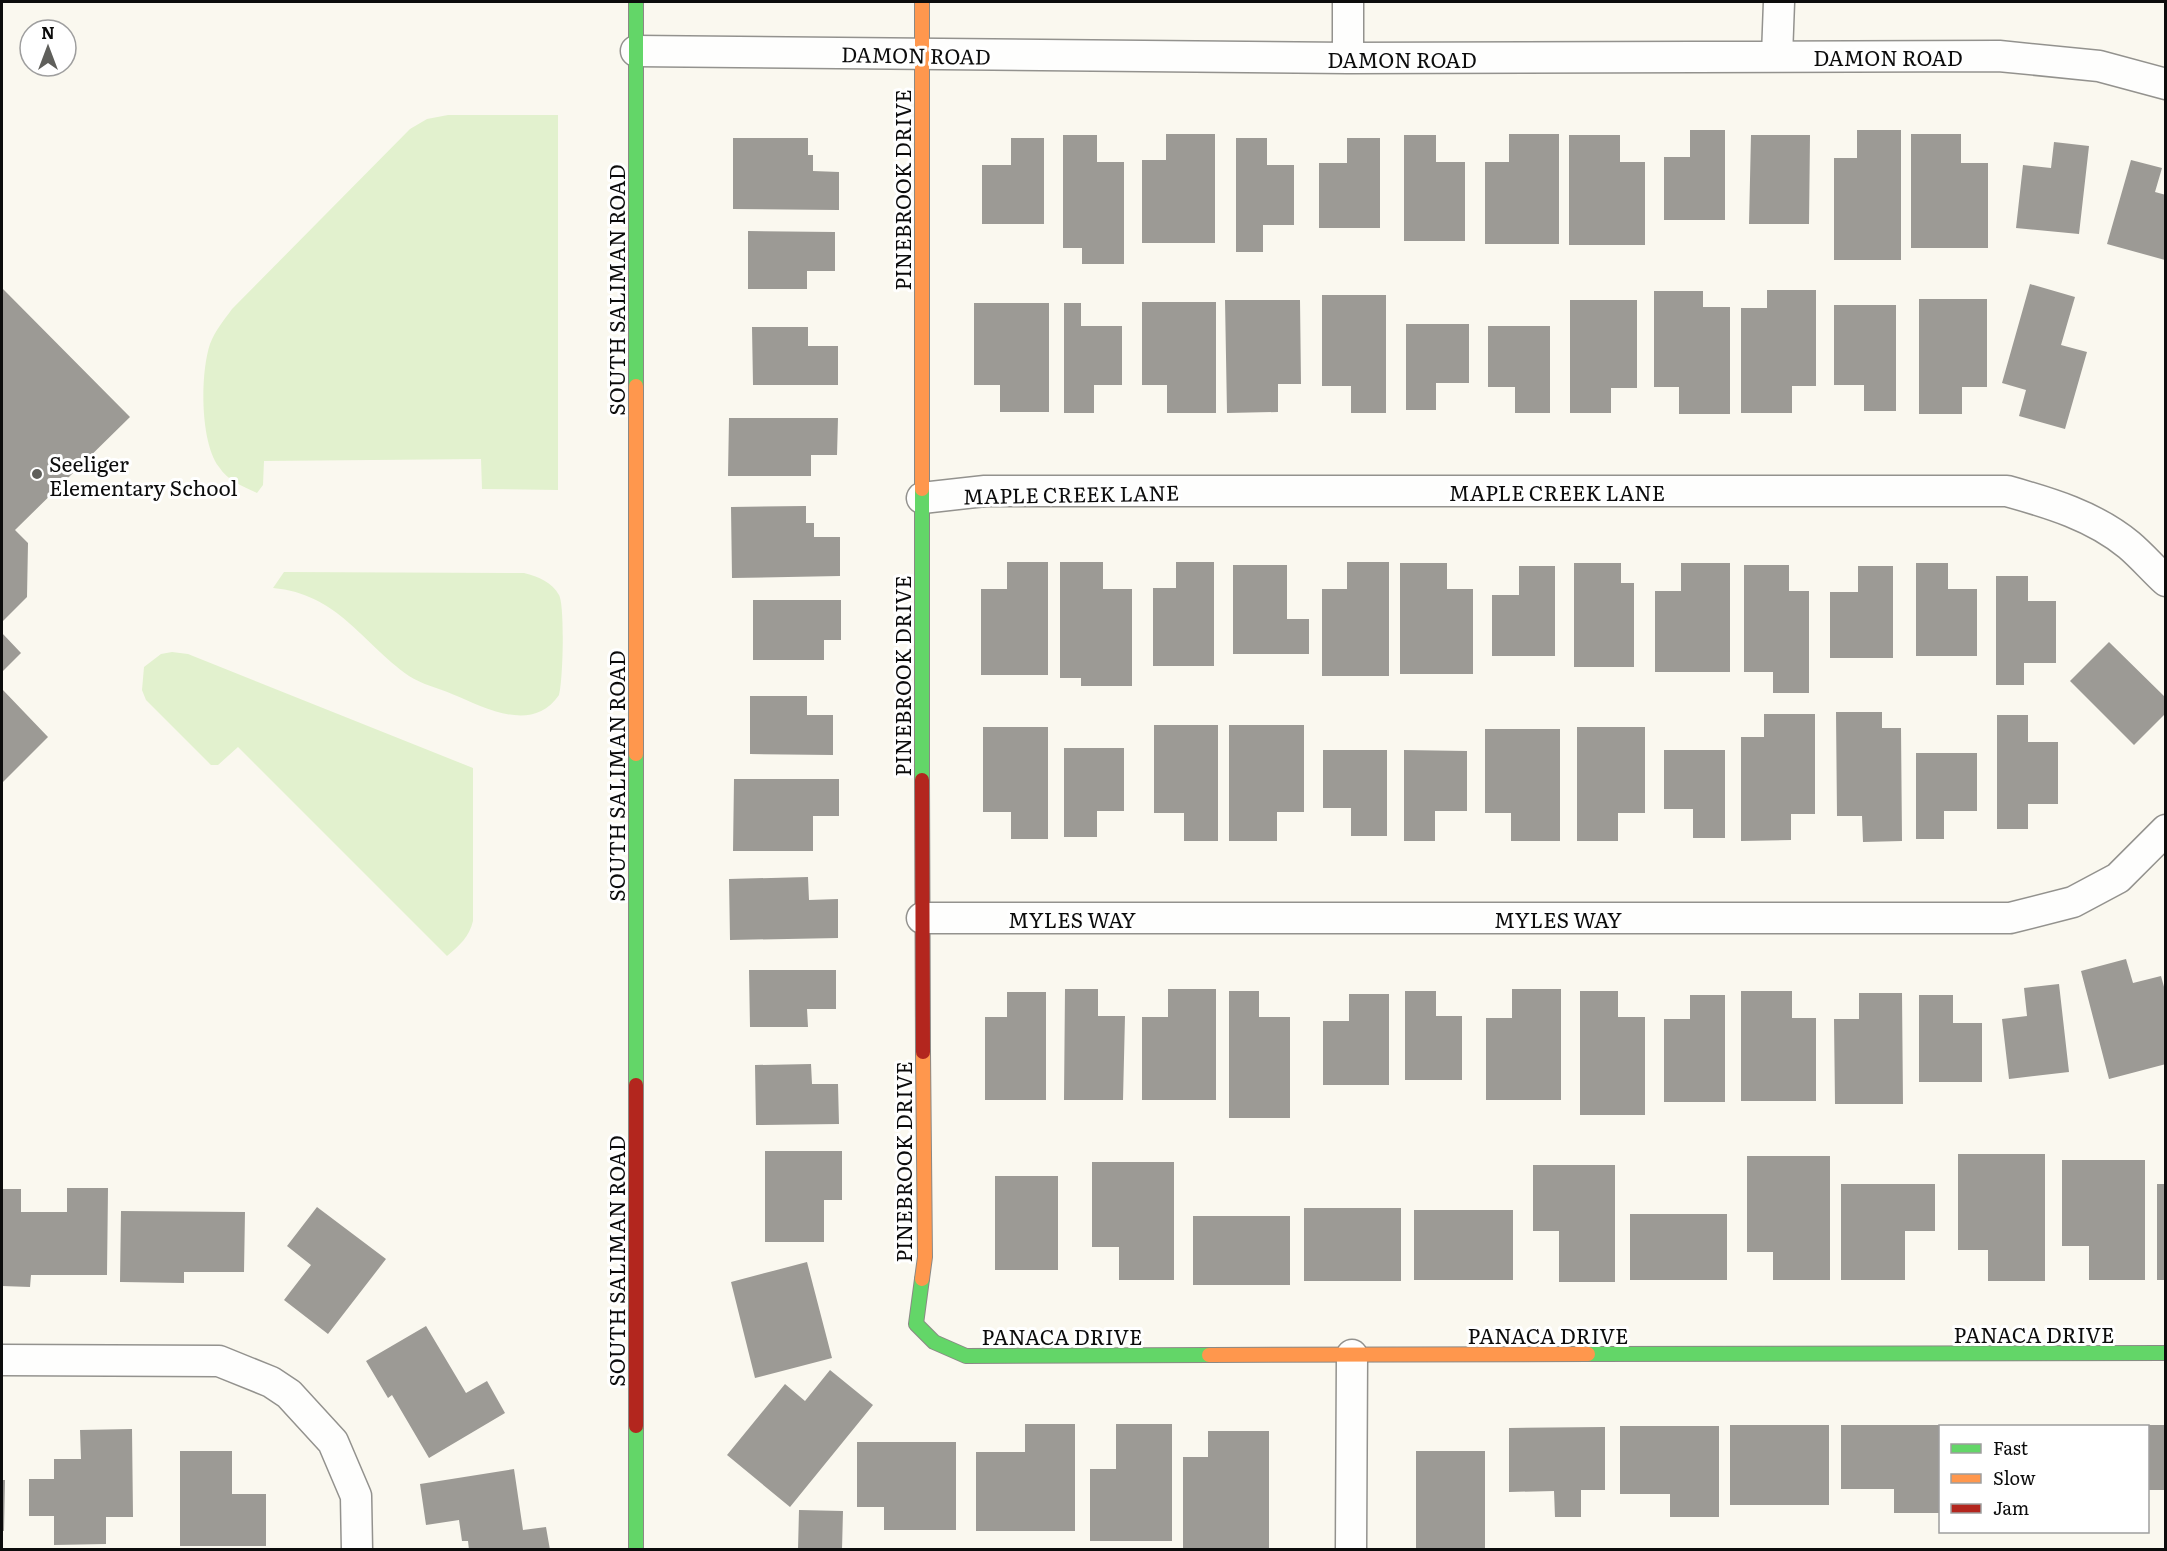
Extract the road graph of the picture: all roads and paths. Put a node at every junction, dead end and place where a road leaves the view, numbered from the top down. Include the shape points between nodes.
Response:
1 (636, 2) edge
2 (922, 2) edge
3 (1348, 2) edge
4 (1779, 2) edge
5 (636, 51) junction
6 (922, 54) junction
7 (1777, 56) junction
8 (1348, 58) junction
9 (2166, 84) edge
10 (922, 498) junction
11 (2166, 581) edge
12 (2166, 830) edge
13 (922, 918) junction
14 (934, 1342) joint
15 (2166, 1353) edge
16 (1352, 1355) junction
17 (2, 1360) edge
18 (357, 1550) edge
19 (636, 1550) edge
20 (1351, 1550) edge

1 - 5 street, SOUTH SALIMAN ROAD
2 - 6 street, PINEBROOK DRIVE
3 - 8 street
4 - 7 street
5 - 6 street, DAMON ROAD
5 - 19 street, SOUTH SALIMAN ROAD
6 - 8 street, DAMON ROAD
6 - 10 street, PINEBROOK DRIVE
7 - 8 street, DAMON ROAD
7 - 9 street, DAMON ROAD via 1999,56 2099,66
10 - 11 street, MAPLE CREEK LANE via 985,491 2007,491 2058,506 2106,529
10 - 13 street, PINEBROOK DRIVE
12 - 13 street, MYLES WAY via 2118,878 2073,902 2010,918
13 - 14 street, PINEBROOK DRIVE via 925,1257 916,1324
14 - 16 street, PANACA DRIVE via 966,1356
15 - 16 street, PANACA DRIVE
16 - 20 street
17 - 18 street via 219,1361 271,1382 289,1394 333,1442 356,1496

